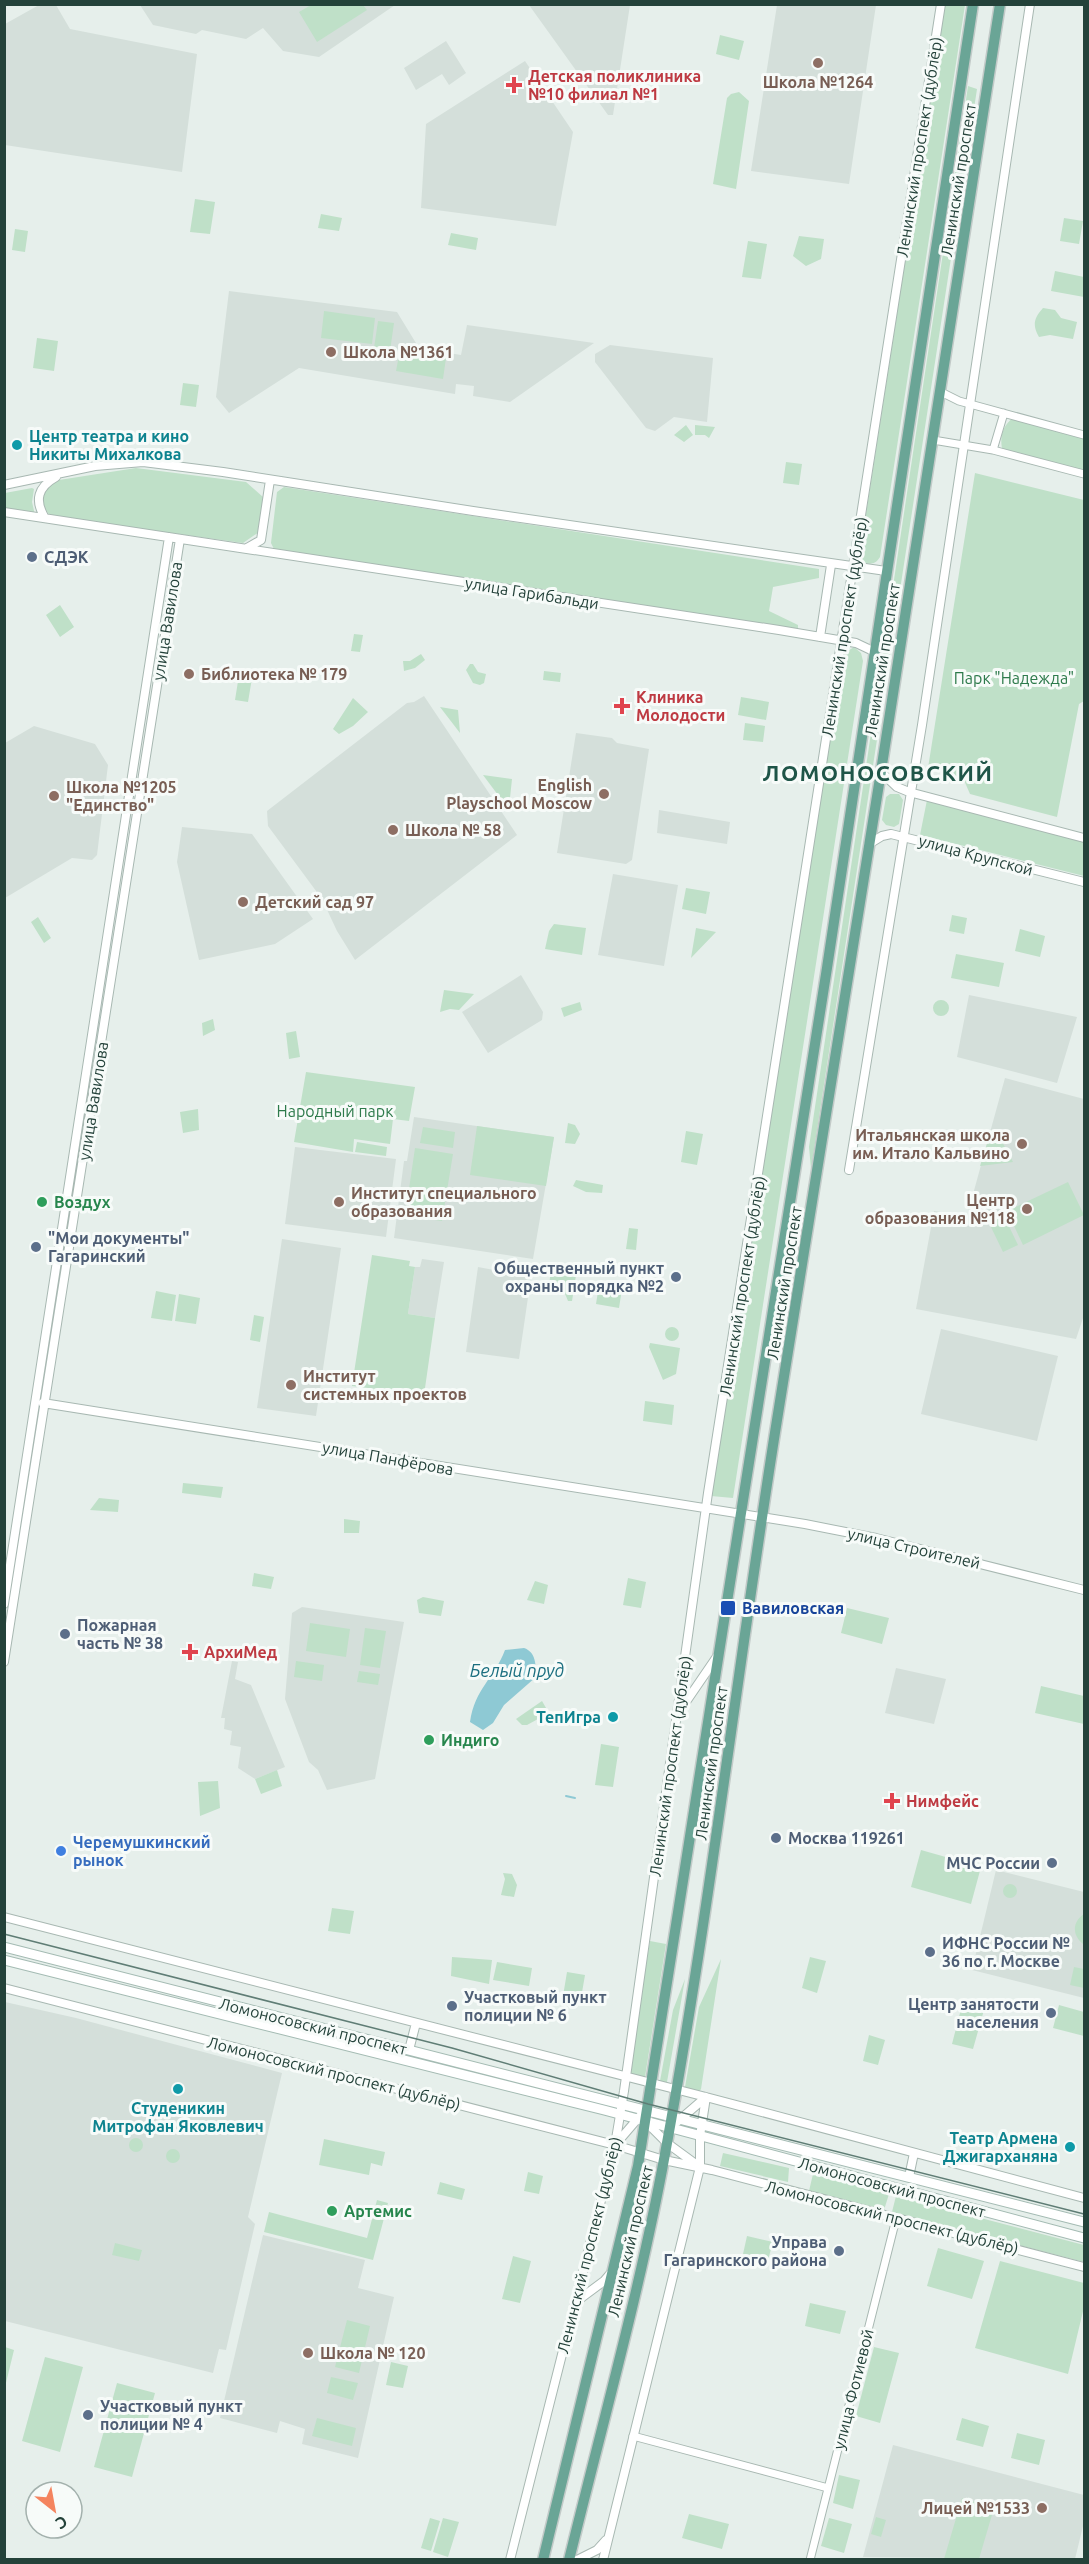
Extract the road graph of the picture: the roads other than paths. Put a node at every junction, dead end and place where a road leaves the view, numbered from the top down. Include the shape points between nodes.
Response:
1 (941, 4) edge
2 (973, 4) edge
3 (1000, 4) edge
4 (1030, 4) edge
5 (941, 392) junction
6 (970, 404) junction
7 (1004, 413) junction
8 (1084, 435) edge
9 (933, 440) junction
10 (964, 446) junction
11 (993, 450) junction
12 (61, 474) junction
13 (1084, 474) edge
14 (270, 480) junction
15 (4, 485) edge
16 (4, 512) edge
17 (45, 518) junction
18 (169, 537) junction
19 (180, 540) junction
20 (244, 549) junction
21 (831, 565) junction
22 (854, 568) junction
23 (886, 571) junction
24 (820, 637) junction
25 (842, 641) junction
26 (875, 652) junction
27 (880, 771) junction
28 (909, 792) junction
29 (902, 836) junction
30 (1084, 838) edge
31 (869, 844) junction
32 (1084, 882) edge
33 (849, 1170) dead end
34 (35, 1401) junction
35 (46, 1403) junction
36 (706, 1508) junction
37 (741, 1514) junction
38 (762, 1517) junction
39 (1084, 1590) edge
40 (4, 1604) edge
41 (720, 1652) junction
42 (4, 1662) edge
43 (677, 1715) junction
44 (4, 1917) edge
45 (14, 1920) junction
46 (4, 1922) edge
47 (4, 1947) edge
48 (4, 1960) edge
49 (4, 1988) edge
50 (416, 2023) junction
51 (409, 2050) junction
52 (625, 2078) junction
53 (652, 2084) junction
54 (675, 2090) junction
55 (706, 2097) junction
56 (621, 2110) junction
57 (643, 2117) junction
58 (674, 2121) junction
59 (702, 2124) junction
60 (700, 2136) junction
61 (667, 2143) junction
62 (615, 2145) junction
63 (640, 2153) junction
64 (914, 2153) junction
65 (664, 2160) junction
66 (699, 2167) junction
67 (909, 2177) junction
68 (957, 2190) junction
69 (1084, 2198) edge
70 (954, 2203) junction
71 (896, 2219) junction
72 (1084, 2222) edge
73 (1084, 2238) edge
74 (615, 2265) junction
75 (1084, 2267) edge
76 (575, 2304) junction
77 (633, 2436) junction
78 (828, 2488) junction
79 (607, 2539) junction
80 (510, 2559) edge
81 (543, 2559) edge
82 (569, 2559) edge
83 (577, 2559) edge
84 (603, 2559) edge
85 (810, 2559) edge

1 - 22 street, Ленинский проспект (дублёр)
2 - 23 main road, Ленинский проспект
3 - 5 main road, Ленинский проспект
4 - 6 street
5 - 6 street
5 - 9 main road, Ленинский проспект
6 - 7 street
6 - 10 street
7 - 8 street
7 - 11 street
9 - 10 street
9 - 27 main road, Ленинский проспект
10 - 11 street
10 - 28 street
11 - 13 street
12 - 14 street via 143,462
12 - 15 street
12 - 17 street via 42,487 39,495 38,504
14 - 20 street via 261,540
14 - 21 street
16 - 17 street, улица Гарибальди
17 - 18 street, улица Гарибальди
18 - 19 street, улица Гарибальди
18 - 34 street, улица Вавилова
19 - 20 street, улица Гарибальди
19 - 35 street, улица Вавилова
20 - 24 street, улица Гарибальди
21 - 22 street
21 - 24 street
22 - 23 street
22 - 25 street, Ленинский проспект (дублёр)
23 - 26 main road, Ленинский проспект
24 - 25 street, улица Гарибальди
25 - 26 street, улица Гарибальди
25 - 36 street, Ленинский проспект (дублёр)
26 - 37 main road, Ленинский проспект
27 - 28 street
27 - 31 main road, Ленинский проспект
28 - 29 street
28 - 30 street
29 - 31 street, улица Крупской via 882,836
29 - 32 street, улица Крупской
29 - 33 street
31 - 38 main road, Ленинский проспект
34 - 35 street, улица Панфёрова
34 - 40 street, улица Вавилова
35 - 36 street, улица Панфёрова
35 - 42 street, улица Вавилова
36 - 37 street, улица Панфёрова
36 - 43 street, Ленинский проспект (дублёр)
37 - 38 street, улица Строителей
37 - 41 main road, Ленинский проспект
38 - 39 street, улица Строителей via 876,1538
38 - 54 main road, Ленинский проспект
41 - 43 street
41 - 53 main road, Ленинский проспект
43 - 52 street, Ленинский проспект (дублёр)
44 - 45 street
45 - 46 street
45 - 50 street
47 - 51 main road, Ломоносовский проспект
48 - 56 main road, Ломоносовский проспект
49 - 62 street, Ломоносовский проспект (дублёр)
50 - 51 street
50 - 52 street
51 - 56 main road, Ломоносовский проспект
52 - 53 street
52 - 56 street, Ленинский проспект (дублёр)
53 - 54 street
53 - 57 main road, Ленинский проспект
54 - 55 street
54 - 58 main road, Ленинский проспект
55 - 58 street
55 - 59 street
55 - 64 street
56 - 57 main road
56 - 62 street, Ленинский проспект (дублёр)
57 - 58 main road
57 - 61 street
57 - 62 street
57 - 63 main road, Ленинский проспект
58 - 59 main road, Ломоносовский проспект
58 - 60 main road, Ломоносовский проспект
58 - 61 main road, Ленинский проспект
59 - 60 street
59 - 67 main road, Ломоносовский проспект
60 - 66 street
60 - 70 main road, Ломоносовский проспект
61 - 65 main road, Ленинский проспект
61 - 66 street
62 - 63 street, Ломоносовский проспект (дублёр)
62 - 76 street, Ленинский проспект (дублёр)
63 - 65 street, Ломоносовский проспект (дублёр)
63 - 74 main road, Ленинский проспект
64 - 67 street
64 - 69 street
65 - 66 street, Ломоносовский проспект (дублёр)
65 - 82 main road, Ленинский проспект
66 - 71 street, Ломоносовский проспект (дублёр)
66 - 77 street
67 - 68 main road, Ломоносовский проспект
68 - 70 main road via 950,2196
68 - 72 main road, Ломоносовский проспект
70 - 73 main road, Ломоносовский проспект
71 - 75 street, Ломоносовский проспект (дублёр)
71 - 78 street, улица Фотиевой
74 - 76 street via 604,2282 580,2296
74 - 81 main road, Ленинский проспект
76 - 80 street, Ленинский проспект (дублёр)
77 - 78 street
77 - 79 street
78 - 85 street, улица Фотиевой
79 - 83 street via 597,2550
79 - 84 street

